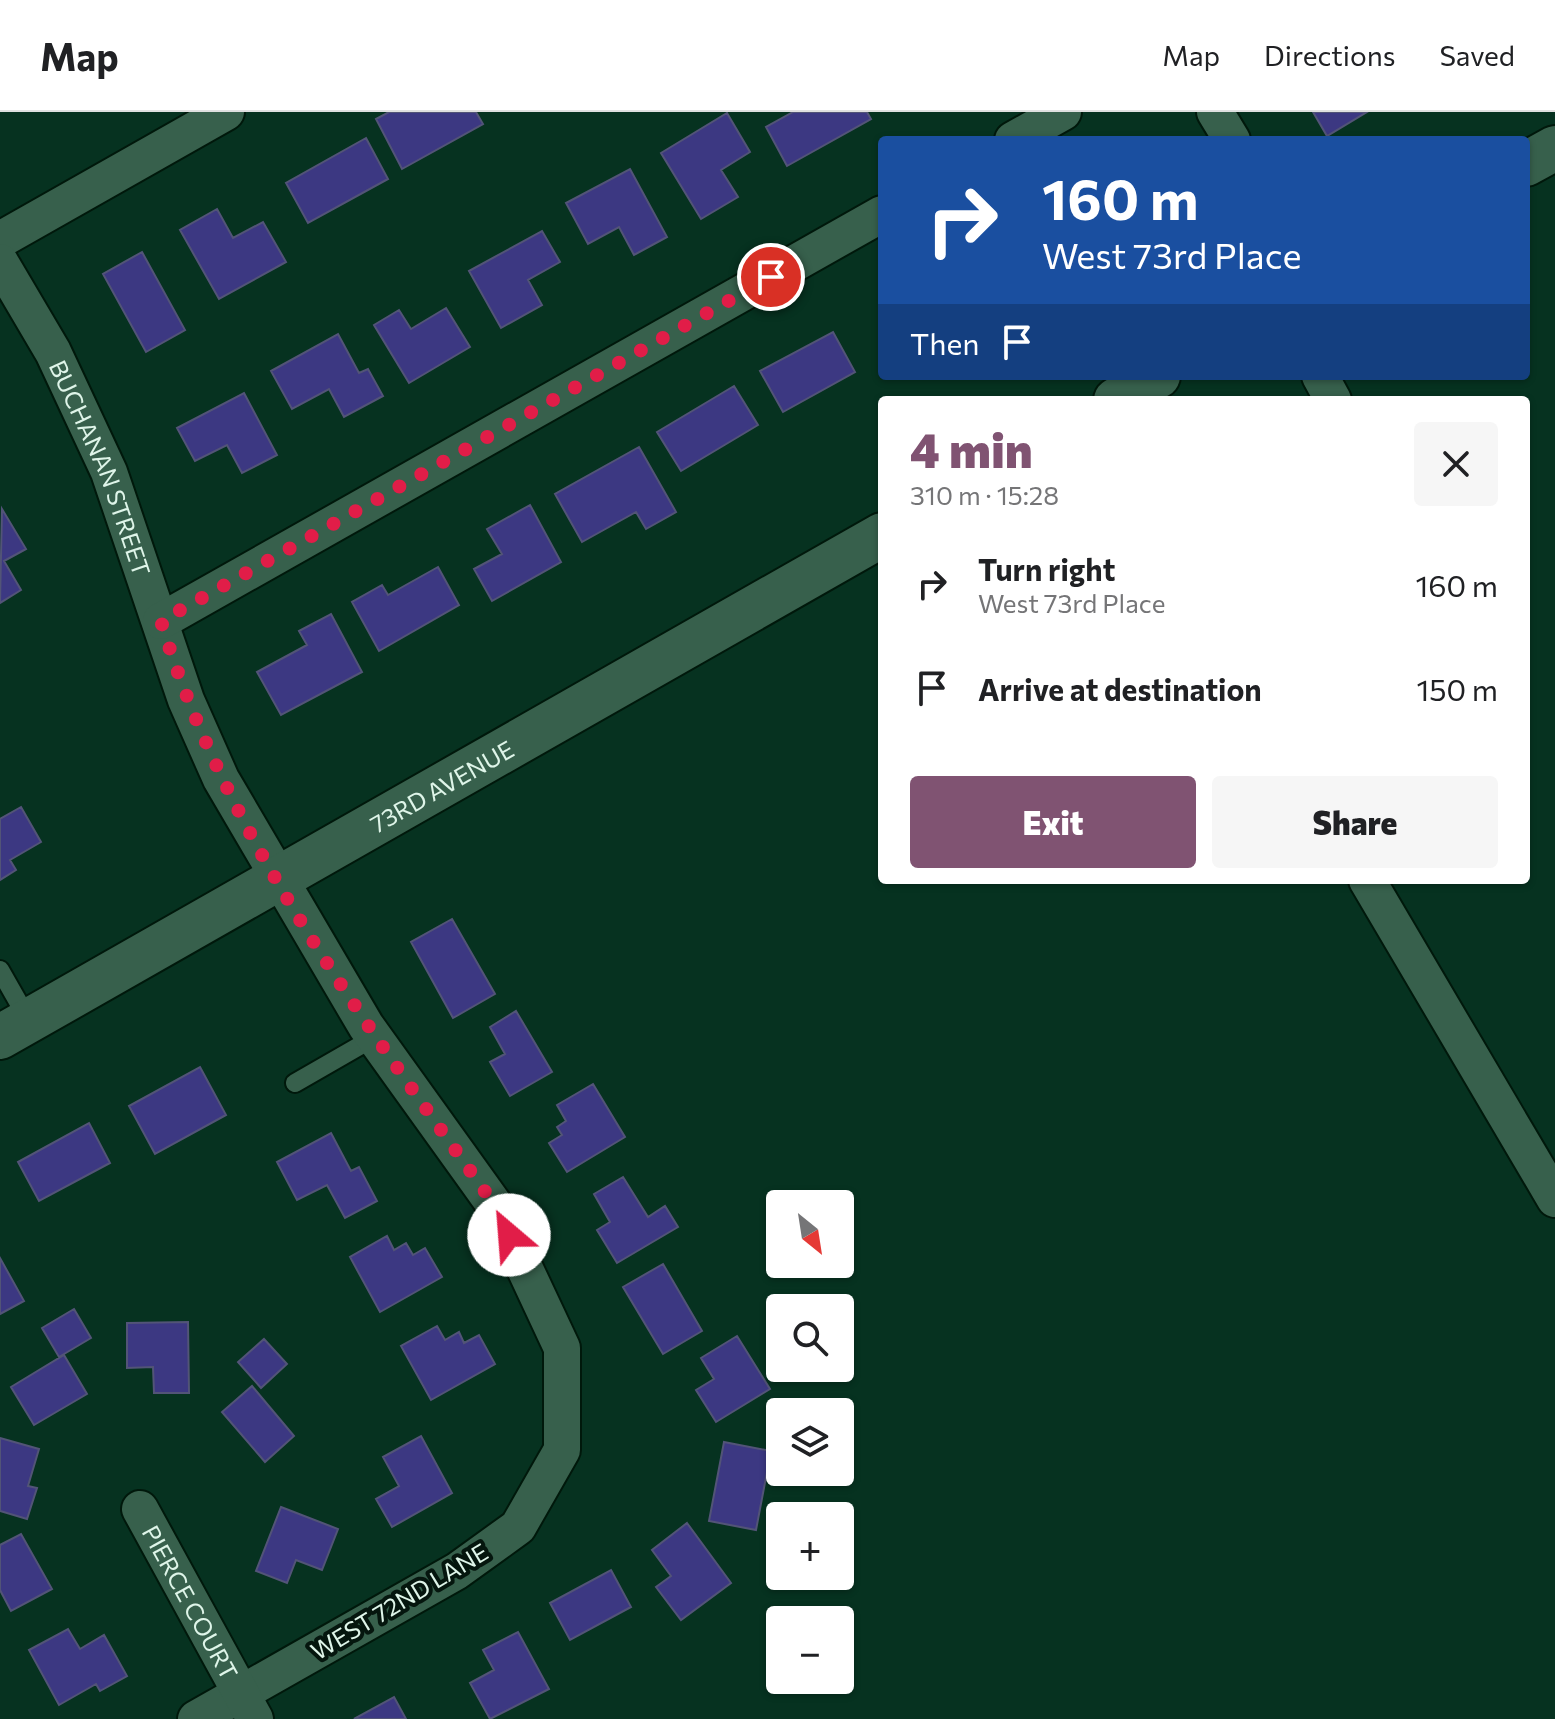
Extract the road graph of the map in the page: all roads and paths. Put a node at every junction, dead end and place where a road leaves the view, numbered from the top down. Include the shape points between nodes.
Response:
1 (226, 112) edge
2 (1063, 112) edge
3 (1215, 112) edge
4 (1020, 136) edge
5 (1230, 136) edge
6 (1555, 148) edge
7 (1530, 162) edge
8 (878, 216) edge
9 (0, 240) edge
10 (0, 262) edge
11 (1151, 380) edge
12 (1123, 396) edge
13 (878, 537) edge
14 (161, 621) junction
15 (280, 881) junction
16 (1369, 884) edge
17 (0, 970) edge
18 (14, 1029) edge
19 (375, 1037) junction
20 (295, 1083) dead end
21 (1555, 1199) edge
22 (562, 1348) joint
23 (140, 1509) dead end
24 (248, 1706) edge
25 (196, 1719) edge

1 - 9 street
2 - 4 street
3 - 5 street
6 - 7 street
8 - 14 street
10 - 14 street, BUCHANAN STREET via 84,414
11 - 12 street
13 - 15 street, 73RD AVENUE
14 - 15 street, BUCHANAN STREET via 204,742
15 - 18 street, 73RD AVENUE
15 - 19 street, BUCHANAN STREET
16 - 21 street
17 - 18 lane
19 - 20 lane
19 - 22 street, BUCHANAN STREET via 496,1207
22 - 24 street, WEST 72ND LANE via 562,1450 518,1527
23 - 24 street, PIERCE COURT
24 - 25 street, WEST 72ND LANE

